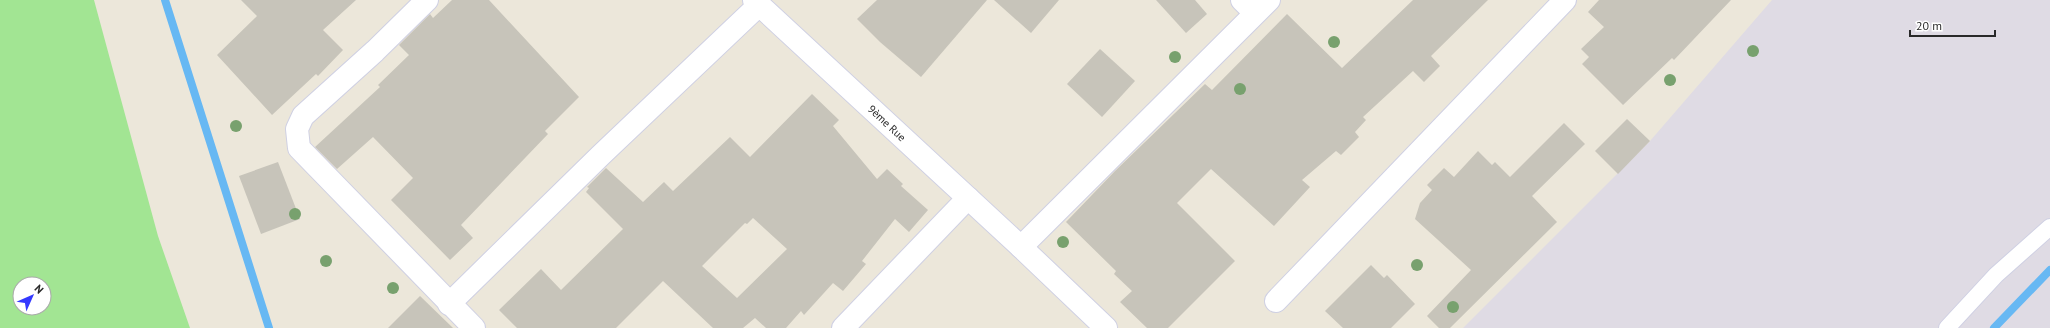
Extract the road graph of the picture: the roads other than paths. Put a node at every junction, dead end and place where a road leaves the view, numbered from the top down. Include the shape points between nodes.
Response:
1 (427, 0) edge
2 (1565, 0) edge
3 (756, 2) edge
4 (1255, 4) edge
5 (968, 198) junction
6 (2050, 226) edge
7 (1021, 247) junction
8 (1276, 301) dead end
9 (449, 304) junction
10 (474, 328) edge
11 (843, 328) edge
12 (1106, 328) edge
13 (1947, 328) edge

1 - 9 street via 375,51 302,116 297,129 299,148
2 - 8 street
3 - 5 street, 9ème Rue
3 - 9 street
4 - 7 street
5 - 7 street, 9ème Rue
5 - 11 street
6 - 13 lane via 1996,275
7 - 12 street, 9ème Rue
9 - 10 street

